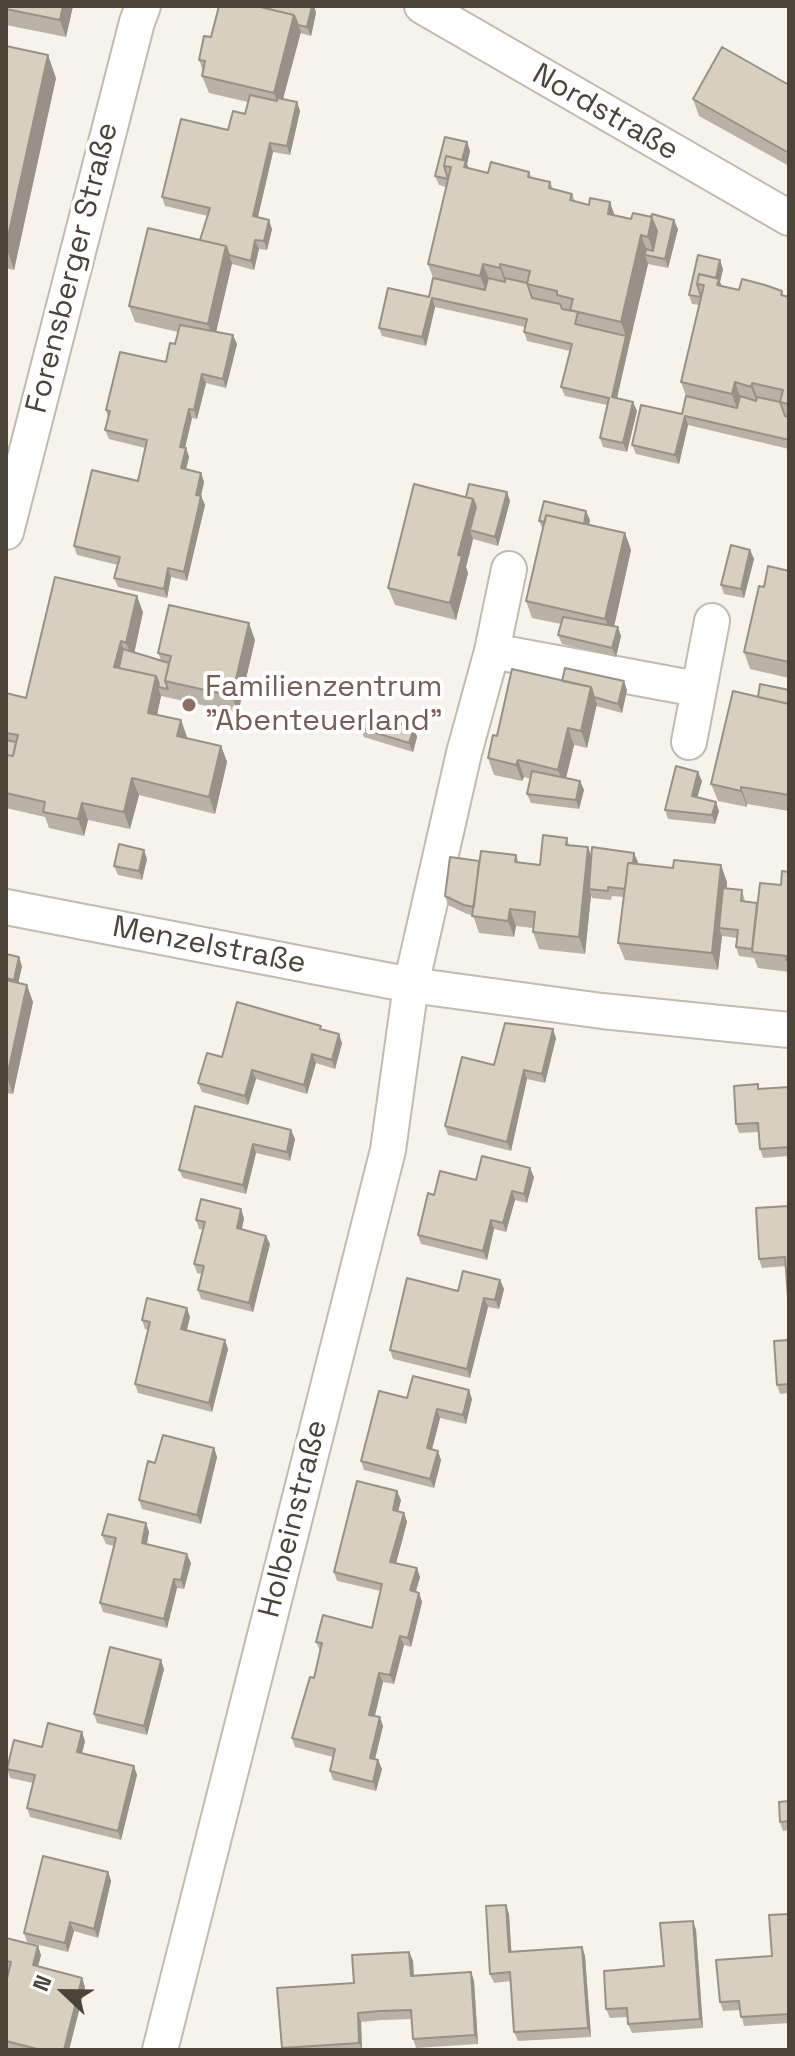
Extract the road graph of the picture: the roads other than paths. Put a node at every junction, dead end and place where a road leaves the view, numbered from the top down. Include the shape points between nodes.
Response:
1 (143, 6) edge
2 (422, 6) edge
3 (789, 218) edge
4 (6, 532) edge
5 (509, 569) dead end
6 (712, 621) dead end
7 (492, 651) junction
8 (697, 689) junction
9 (689, 742) dead end
10 (6, 907) edge
11 (411, 985) junction
12 (789, 1030) edge
13 (160, 2050) edge

1 - 4 street, Forensberger Straße
2 - 3 street, Nordstraße
5 - 7 street
6 - 8 street
7 - 8 street
7 - 11 street
8 - 9 street
10 - 11 street, Menzelstraße
11 - 12 street, Menzelstraße
11 - 13 street, Holbeinstraße via 388,1150

